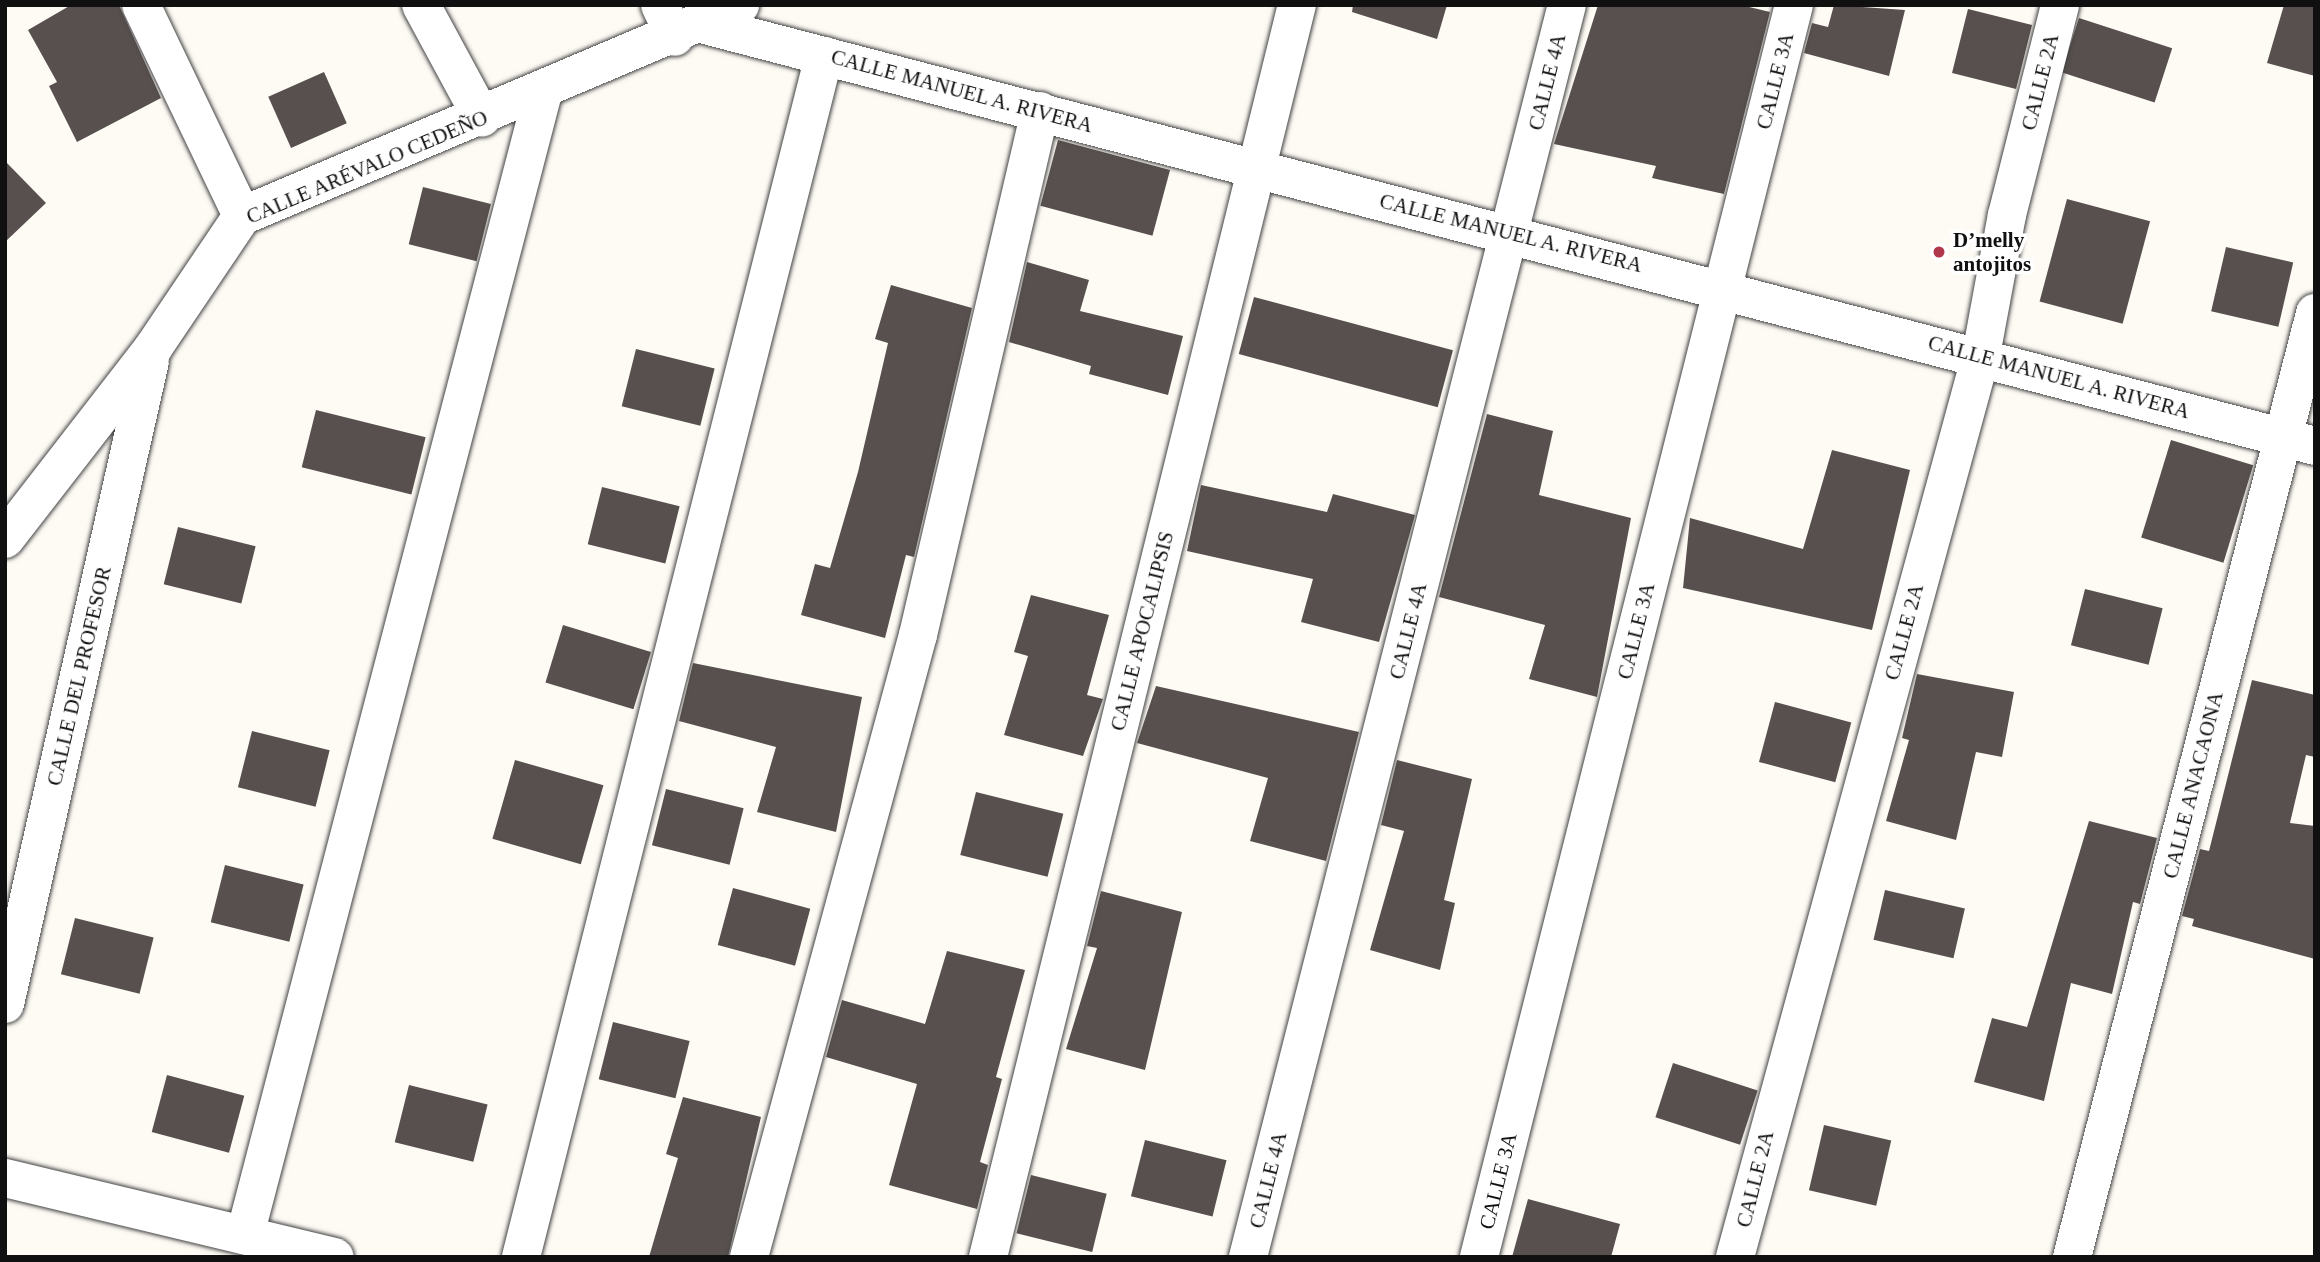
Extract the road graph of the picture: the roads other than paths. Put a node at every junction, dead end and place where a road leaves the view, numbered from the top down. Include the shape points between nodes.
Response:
1 (141, 5) edge
2 (421, 5) edge
3 (740, 5) edge
4 (1297, 5) edge
5 (1567, 5) edge
6 (1794, 5) edge
7 (2060, 5) edge
8 (680, 23) edge
9 (824, 55) junction
10 (543, 93) junction
11 (1040, 111) junction
12 (482, 117) junction
13 (1257, 168) junction
14 (242, 216) junction
15 (1509, 233) junction
16 (1723, 288) junction
17 (2315, 313) edge
18 (153, 348) junction
19 (1981, 355) junction
20 (2298, 442) edge
21 (5, 539) edge
22 (5, 1004) edge
23 (5, 1178) edge
24 (245, 1235) junction
25 (335, 1257) edge
26 (522, 1257) edge
27 (749, 1257) edge
28 (988, 1257) edge
29 (1248, 1257) edge
30 (1479, 1257) edge
31 (1735, 1257) edge
32 (2072, 1257) edge

1 - 14 street
2 - 12 street
3 - 8 street, CALLE ARÉVALO CEDEÑO
4 - 13 street, CALLE APOCALIPSIS
5 - 15 street, CALLE 4A
6 - 16 street, CALLE 3A
7 - 19 street, CALLE 2A via 2007,215
8 - 9 street, CALLE MANUEL A. RIVERA
8 - 10 street, CALLE ARÉVALO CEDEÑO
9 - 11 street, CALLE MANUEL A. RIVERA
9 - 26 street
10 - 12 street, CALLE ARÉVALO CEDEÑO
10 - 24 street
11 - 13 street, CALLE MANUEL A. RIVERA
11 - 27 street via 918,635
12 - 14 street, CALLE ARÉVALO CEDEÑO
13 - 15 street, CALLE MANUEL A. RIVERA
13 - 28 street, CALLE APOCALIPSIS
14 - 18 street, CALLE ARÉVALO CEDEÑO
15 - 16 street, CALLE MANUEL A. RIVERA
15 - 29 street, CALLE 4A
16 - 19 street, CALLE MANUEL A. RIVERA
16 - 30 street, CALLE 3A
17 - 20 street, CALLE ANACAONA
18 - 21 street, CALLE ARÉVALO CEDEÑO
18 - 22 street, CALLE DEL PROFESOR
19 - 20 street, CALLE MANUEL A. RIVERA
19 - 31 street, CALLE 2A
20 - 32 street, CALLE ANACAONA
23 - 24 street
24 - 25 street

